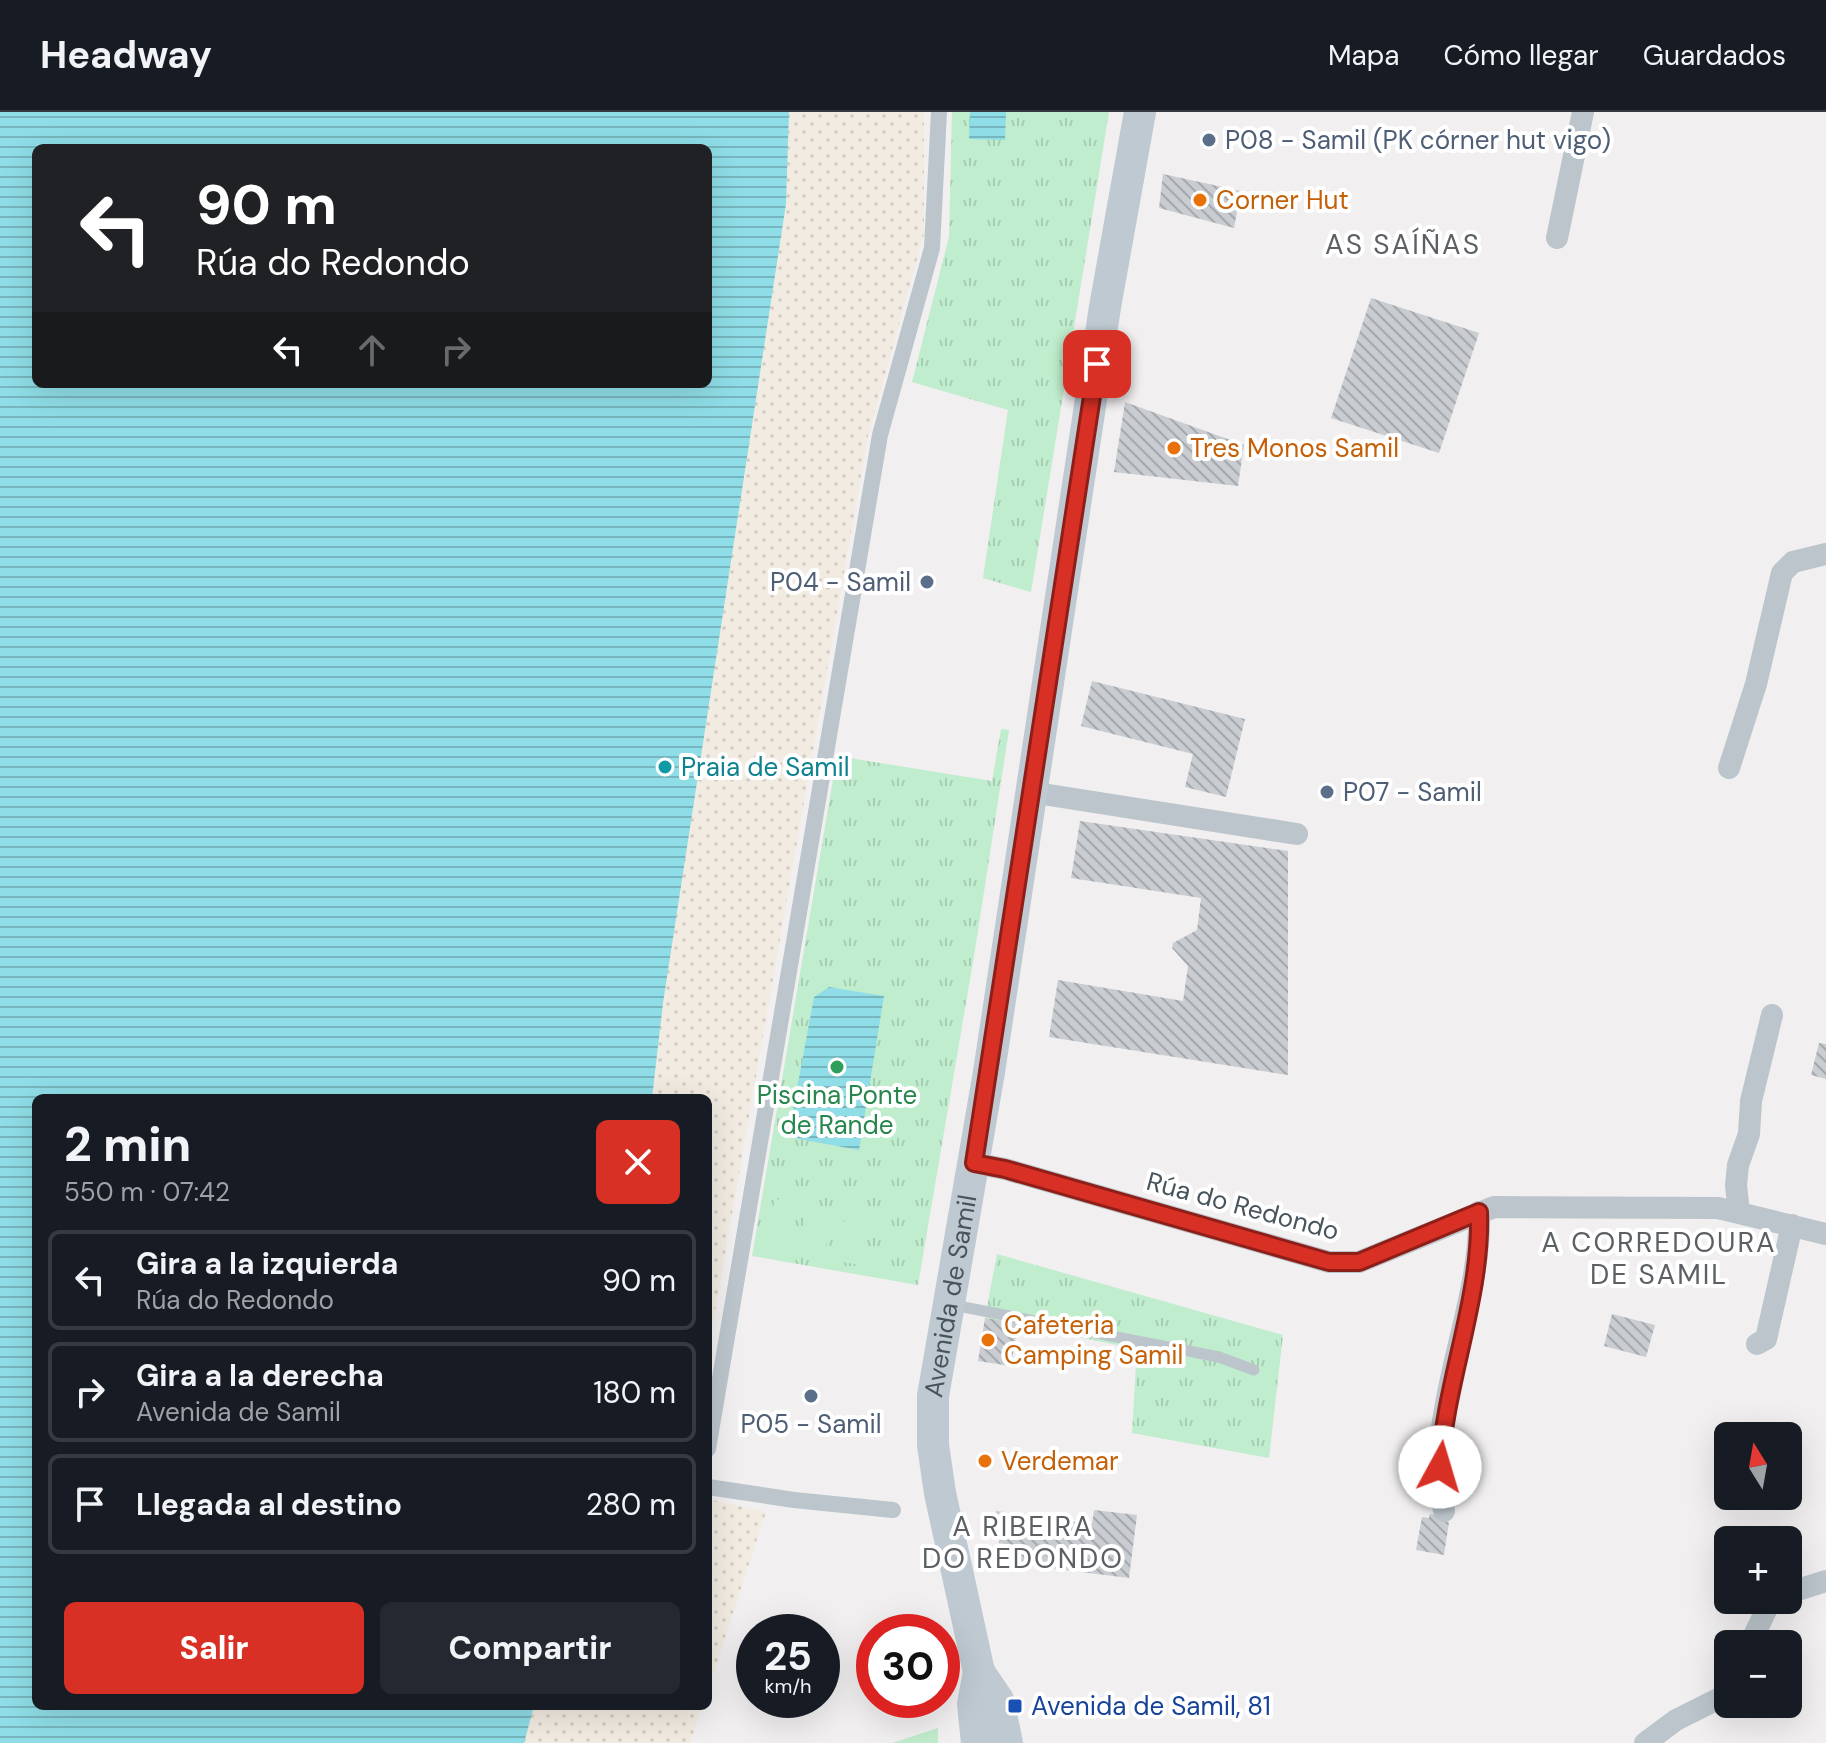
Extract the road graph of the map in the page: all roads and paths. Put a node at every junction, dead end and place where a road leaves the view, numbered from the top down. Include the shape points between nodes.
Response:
1 (939, 112) edge
2 (1140, 112) edge
3 (1583, 112) edge
4 (1557, 238) dead end
5 (1826, 554) edge
6 (1729, 768) dead end
7 (1030, 792) junction
8 (1297, 834) dead end
9 (1772, 1015) dead end
10 (974, 1163) junction
11 (1479, 1212) junction
12 (1739, 1213) junction
13 (1792, 1225) junction
14 (1826, 1234) edge
15 (949, 1305) junction
16 (1757, 1344) dead end
17 (1254, 1370) dead end
18 (712, 1425) edge
19 (712, 1488) edge
20 (893, 1510) dead end
21 (1444, 1511) dead end
22 (1826, 1581) edge
23 (1802, 1589) edge
24 (979, 1672) junction
25 (1714, 1700) edge
26 (977, 1743) edge
27 (1007, 1743) edge
28 (1645, 1743) edge

1 - 18 street via 932,248 880,435
2 - 7 main road, Avenida de Samil
3 - 4 street
5 - 6 street via 1793,562 1782,573 1756,684
7 - 8 street
7 - 10 main road, Avenida de Samil
9 - 12 street via 1738,1165
10 - 11 street, Rúa do Redondo via 1329,1262 1359,1262
10 - 15 main road, Avenida de Samil
11 - 12 street, Rúa do Redondo via 1509,1207
11 - 21 street via 1476,1267 1441,1446 1438,1487
12 - 13 street, Rúa do Redondo
13 - 14 street, Rúa do Redondo
13 - 16 street via 1766,1339
15 - 17 lane via 1219,1357
15 - 24 main road, Avenida de Samil via 933,1396 933,1445
19 - 20 street
22 - 23 street
24 - 26 main road, Avenida de Samil via 973,1704
24 - 27 main road, Avenida de Samil via 998,1700
25 - 28 street

